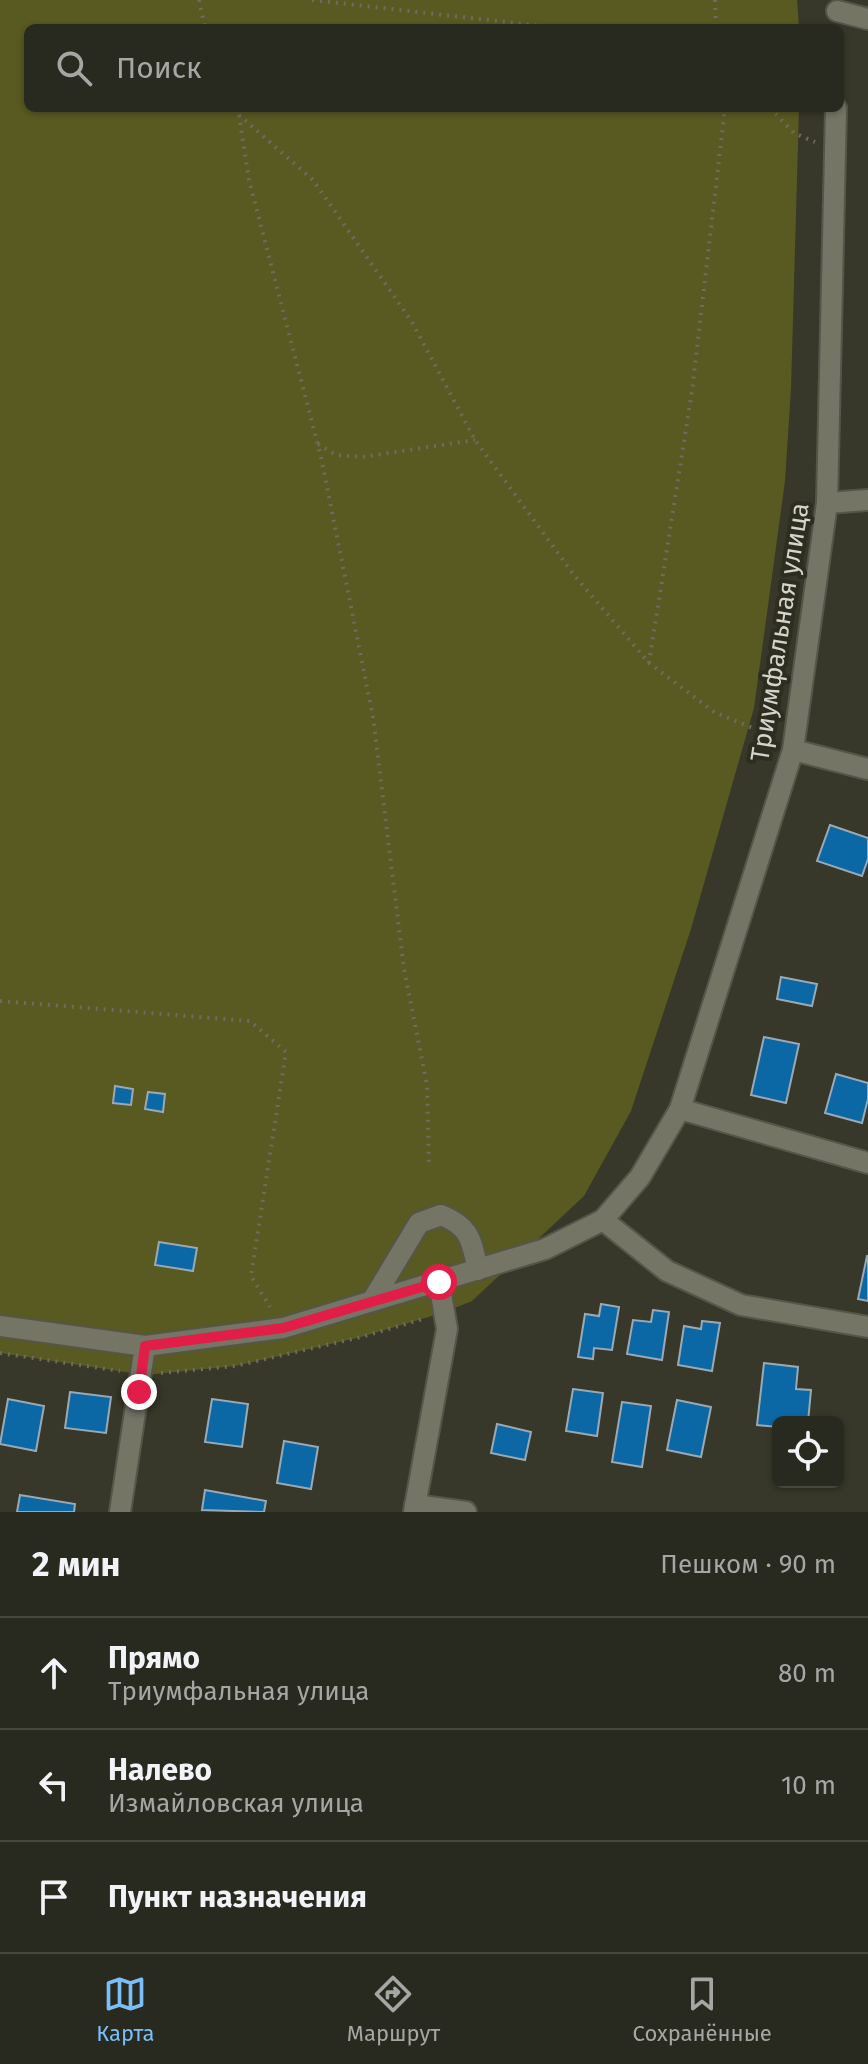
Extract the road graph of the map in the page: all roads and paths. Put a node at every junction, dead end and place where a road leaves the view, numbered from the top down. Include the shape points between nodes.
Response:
1 (199, 0) edge
2 (312, 0) edge
3 (715, 0) edge
4 (837, 13) edge
5 (868, 19) edge
6 (204, 24) edge
7 (524, 24) edge
8 (716, 24) edge
9 (237, 112) edge
10 (725, 112) edge
11 (774, 112) edge
12 (836, 112) edge
13 (239, 115) junction
14 (835, 151) junction
15 (475, 440) junction
16 (318, 444) junction
17 (868, 500) edge
18 (827, 503) junction
19 (649, 663) junction
20 (793, 750) junction
21 (868, 769) edge
22 (0, 1001) edge
23 (680, 1109) junction
24 (868, 1163) edge
25 (429, 1166) dead end
26 (603, 1220) junction
27 (478, 1270) junction
28 (439, 1282) junction
29 (372, 1301) junction
30 (0, 1326) edge
31 (868, 1327) edge
32 (283, 1328) junction
33 (145, 1346) junction
34 (415, 1508) edge
35 (120, 1512) edge
36 (466, 1512) edge

1 - 6 path
2 - 7 path
3 - 8 path
4 - 5 street
9 - 13 path
10 - 19 path via 692,391
11 - 14 path via 794,133
12 - 14 street, Триумфальная улица
13 - 15 path via 313,180 412,322
13 - 16 path via 249,180
14 - 18 street, Триумфальная улица
15 - 16 path via 362,457 336,455
15 - 19 path via 574,575
16 - 25 path via 373,717 404,969 427,1085
17 - 18 street
18 - 20 street, Триумфальная улица
19 - 20 path via 714,712 767,733
20 - 21 street
20 - 23 street, Триумфальная улица
22 - 32 path via 250,1021 286,1052 251,1276
23 - 24 street
23 - 26 street, Триумфальная улица via 640,1177
26 - 27 street, Триумфальная улица via 545,1249
26 - 31 street via 667,1271 741,1305
27 - 28 street, Триумфальная улица
27 - 29 street via 469,1235 441,1215 419,1223
28 - 29 street, Триумфальная улица
28 - 34 street via 447,1329
29 - 32 street, Триумфальная улица
30 - 33 street, Триумфальная улица
32 - 33 street, Триумфальная улица
33 - 35 street
34 - 36 street

